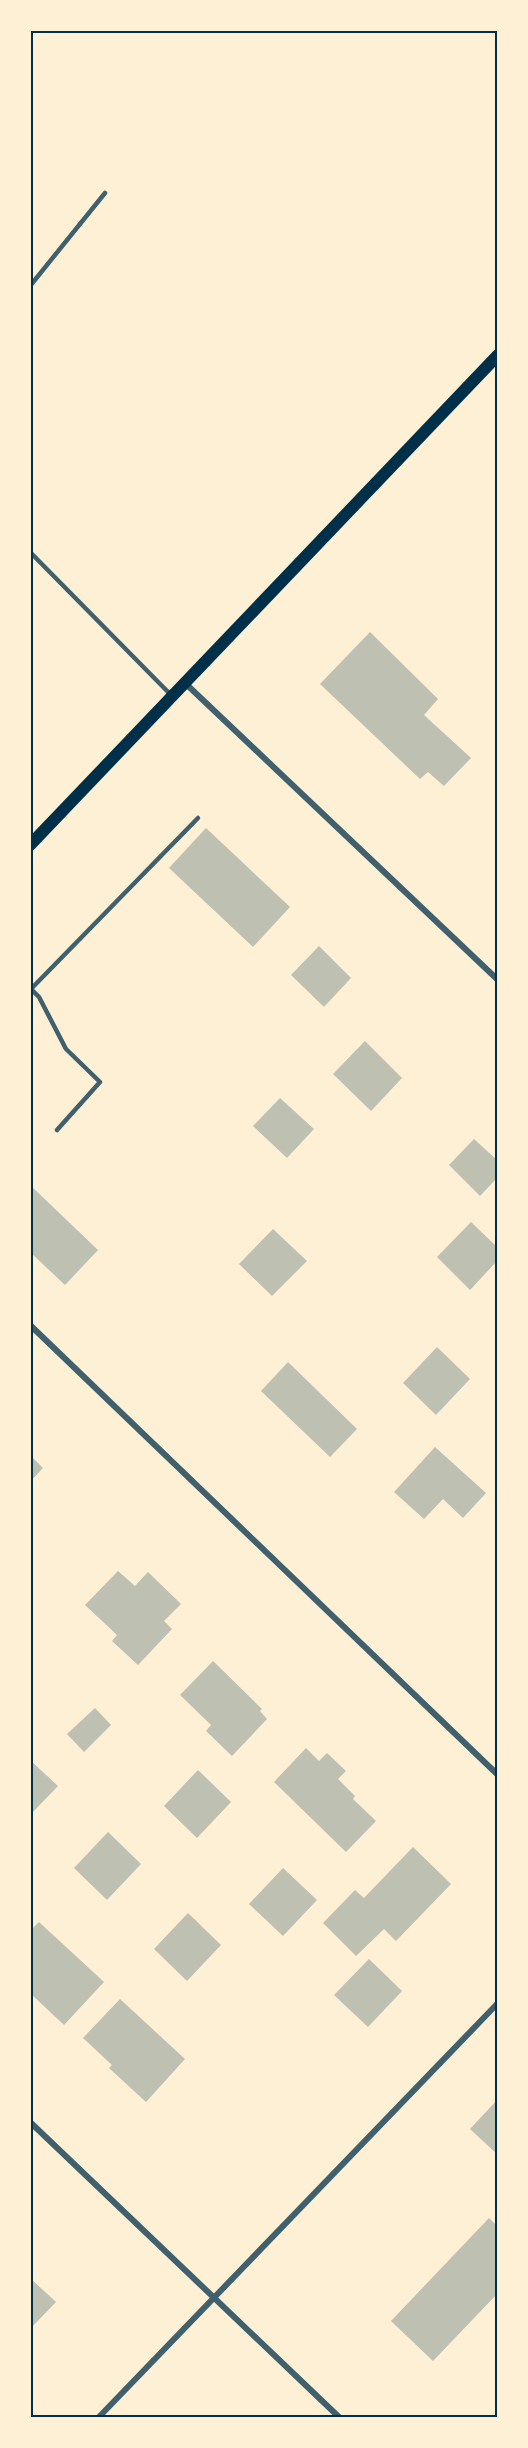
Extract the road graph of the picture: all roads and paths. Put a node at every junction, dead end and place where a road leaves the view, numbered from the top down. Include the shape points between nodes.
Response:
1 (105, 193) dead end
2 (30, 286) edge
3 (498, 355) edge
4 (30, 552) edge
5 (185, 683) junction
6 (172, 696) junction
7 (198, 818) dead end
8 (30, 845) edge
9 (498, 980) edge
10 (30, 989) edge
11 (57, 1130) dead end
12 (30, 1325) edge
13 (498, 1775) edge
14 (498, 2003) edge
15 (30, 2122) edge
16 (215, 2299) junction
17 (98, 2418) edge
18 (340, 2418) edge

1 - 2 lane
3 - 5 main road
4 - 6 lane
5 - 6 main road
5 - 9 street
6 - 8 main road
7 - 10 lane
10 - 11 lane via 39,997 66,1049 100,1082
12 - 13 street
14 - 16 street
15 - 16 street
16 - 17 street
16 - 18 street

